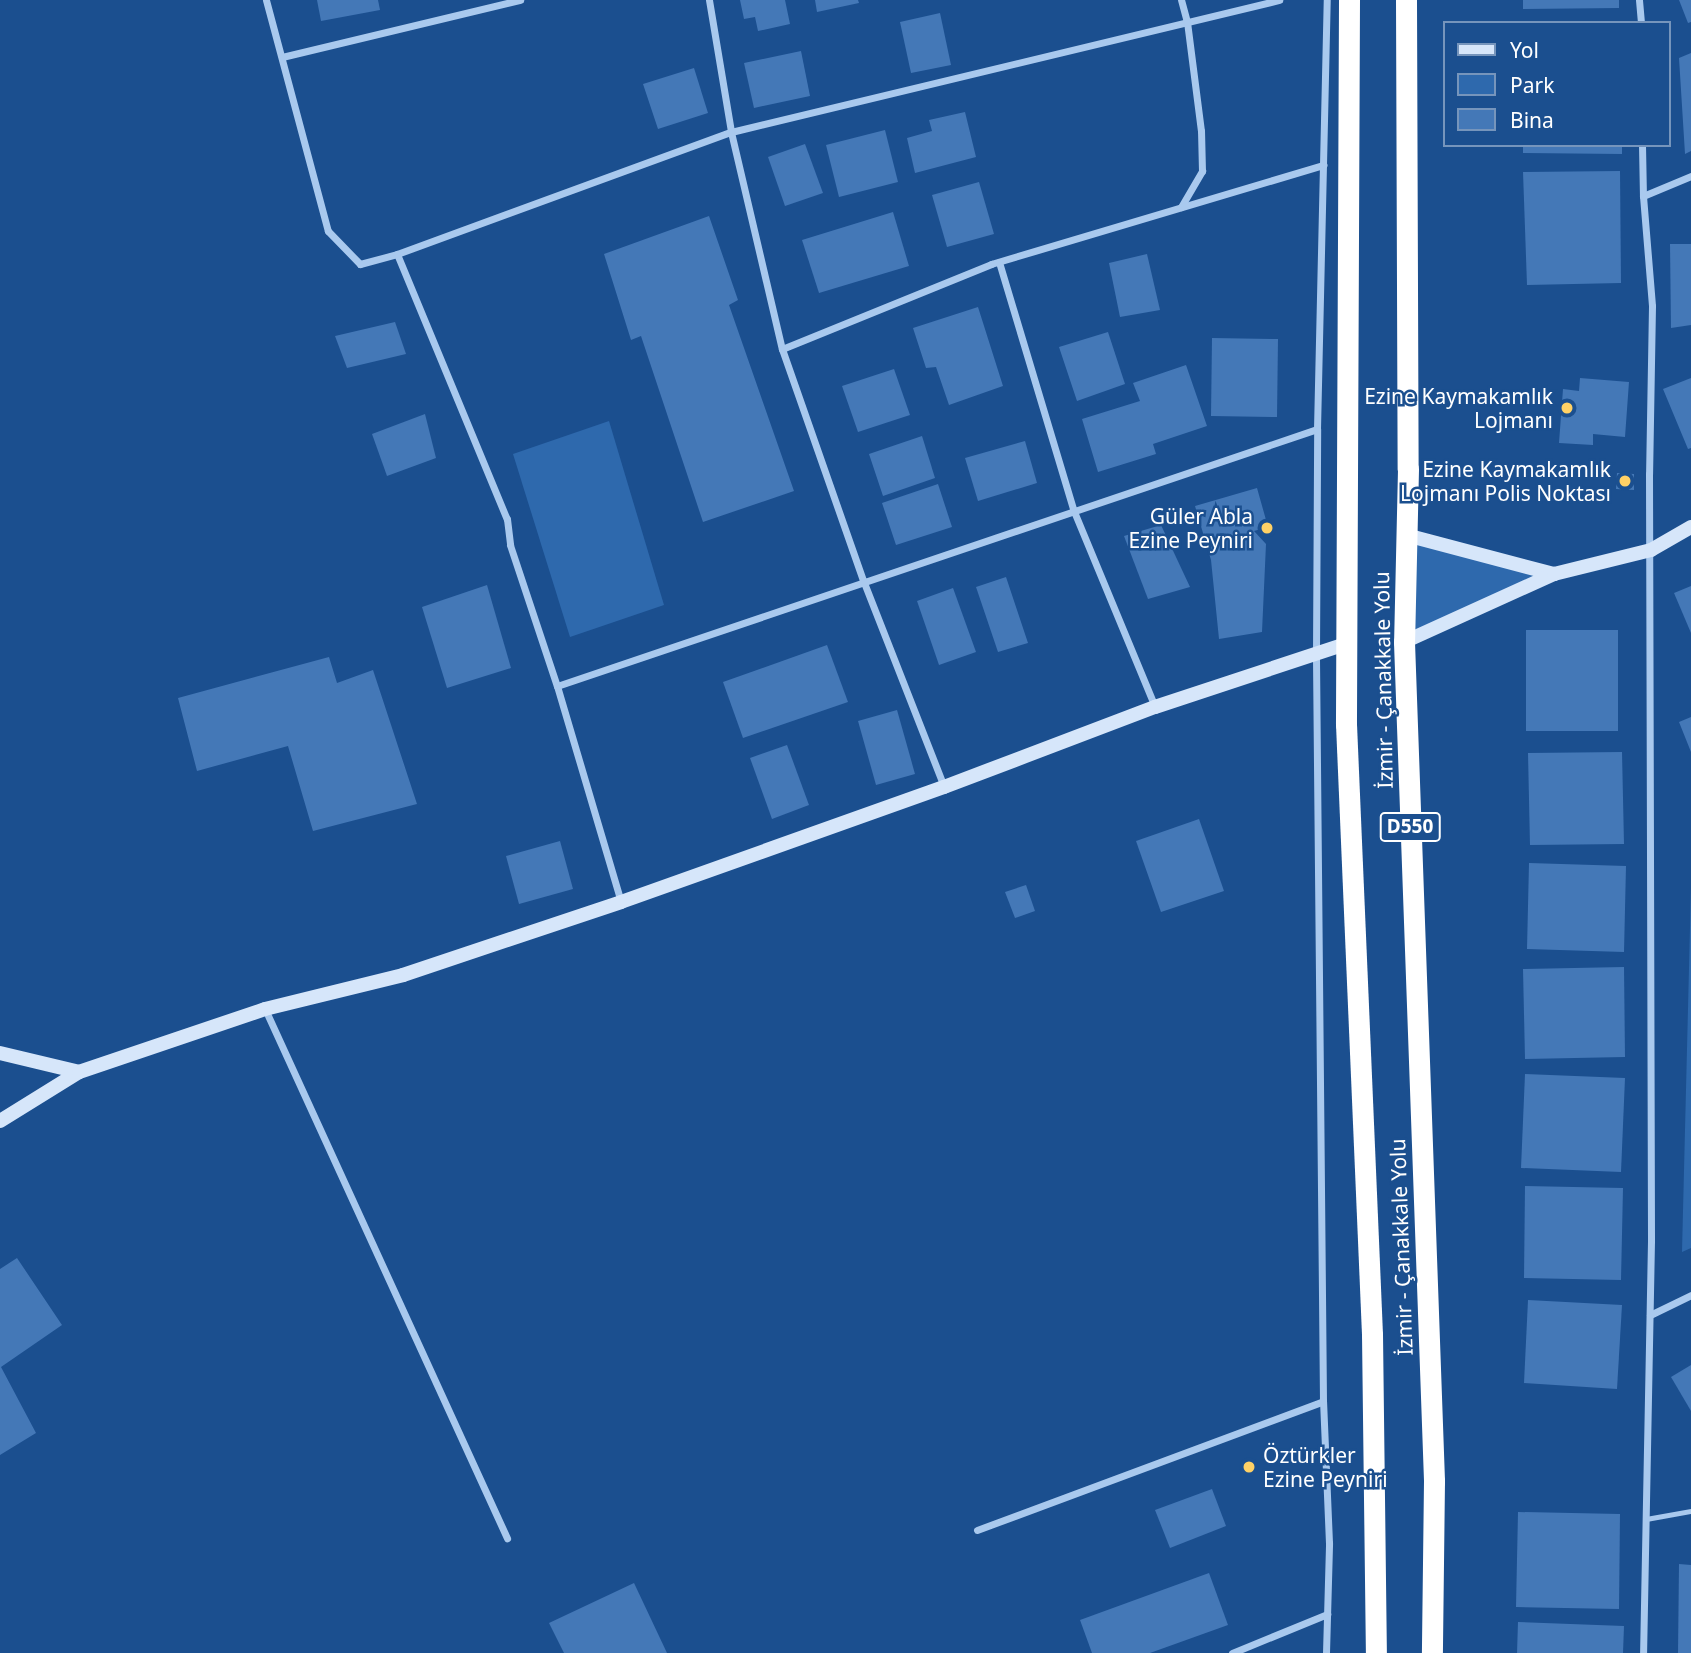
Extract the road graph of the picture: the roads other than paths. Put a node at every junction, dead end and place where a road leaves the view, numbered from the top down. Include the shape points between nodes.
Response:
1 (266, 0) edge
2 (520, 0) edge
3 (709, 0) edge
4 (1181, 0) edge
5 (1279, 0) edge
6 (1327, 0) edge
7 (1349, 0) edge
8 (1406, 0) edge
9 (1639, 0) edge
10 (1641, 21) edge
11 (1187, 22) junction
12 (282, 57) junction
13 (731, 132) junction
14 (1642, 147) edge
15 (1324, 165) junction
16 (1691, 176) edge
17 (1643, 196) junction
18 (1181, 207) junction
19 (397, 254) junction
20 (999, 262) junction
21 (782, 349) junction
22 (1317, 429) junction
23 (1073, 509) junction
24 (1691, 527) edge
25 (1406, 534) junction
26 (1651, 550) junction
27 (1553, 574) junction
28 (863, 580) junction
29 (1404, 642) junction
30 (1346, 644) junction
31 (1316, 656) junction
32 (557, 686) junction
33 (1154, 707) junction
34 (944, 787) junction
35 (621, 902) junction
36 (265, 1009) junction
37 (0, 1054) edge
38 (79, 1072) junction
39 (0, 1121) edge
40 (1691, 1295) edge
41 (1650, 1314) junction
42 (1323, 1401) junction
43 (1691, 1511) edge
44 (1646, 1519) junction
45 (977, 1531) dead end
46 (507, 1538) dead end
47 (1327, 1614) junction
48 (1232, 1653) edge
49 (1326, 1653) edge
50 (1376, 1653) edge
51 (1432, 1653) edge
52 (1643, 1653) edge

1 - 12 street
2 - 12 street
3 - 13 street
4 - 11 street
5 - 11 street
6 - 15 street
7 - 30 highway, İzmir - Çanakkale Yolu / D550
8 - 25 highway, İzmir - Çanakkale Yolu / D550
9 - 10 street
11 - 13 street
11 - 18 street via 1202,171
12 - 19 street via 328,231 360,264
13 - 19 street
13 - 21 street
14 - 17 street
15 - 18 street
15 - 22 street
16 - 17 street
17 - 26 street via 1652,306
18 - 20 street
19 - 32 street via 508,519 510,545
20 - 21 street
20 - 23 street
21 - 28 street
22 - 23 street
22 - 31 street
23 - 28 street
23 - 33 street
24 - 26 street
25 - 27 street
25 - 29 highway, İzmir - Çanakkale Yolu / D550
26 - 27 street
26 - 41 street
27 - 29 street
28 - 32 street
28 - 34 street
29 - 51 highway, İzmir - Çanakkale Yolu / D550 via 1434,1481
30 - 31 street
30 - 50 highway, İzmir - Çanakkale Yolu / D550 via 1372,1334
31 - 33 street
31 - 42 street
32 - 35 street
33 - 34 street
34 - 35 street
35 - 36 street via 403,975
36 - 38 street
36 - 46 street
37 - 38 street
38 - 39 street
40 - 41 street
41 - 44 street
42 - 45 street
42 - 47 street
43 - 44 lane
44 - 52 street
47 - 48 street
47 - 49 street

